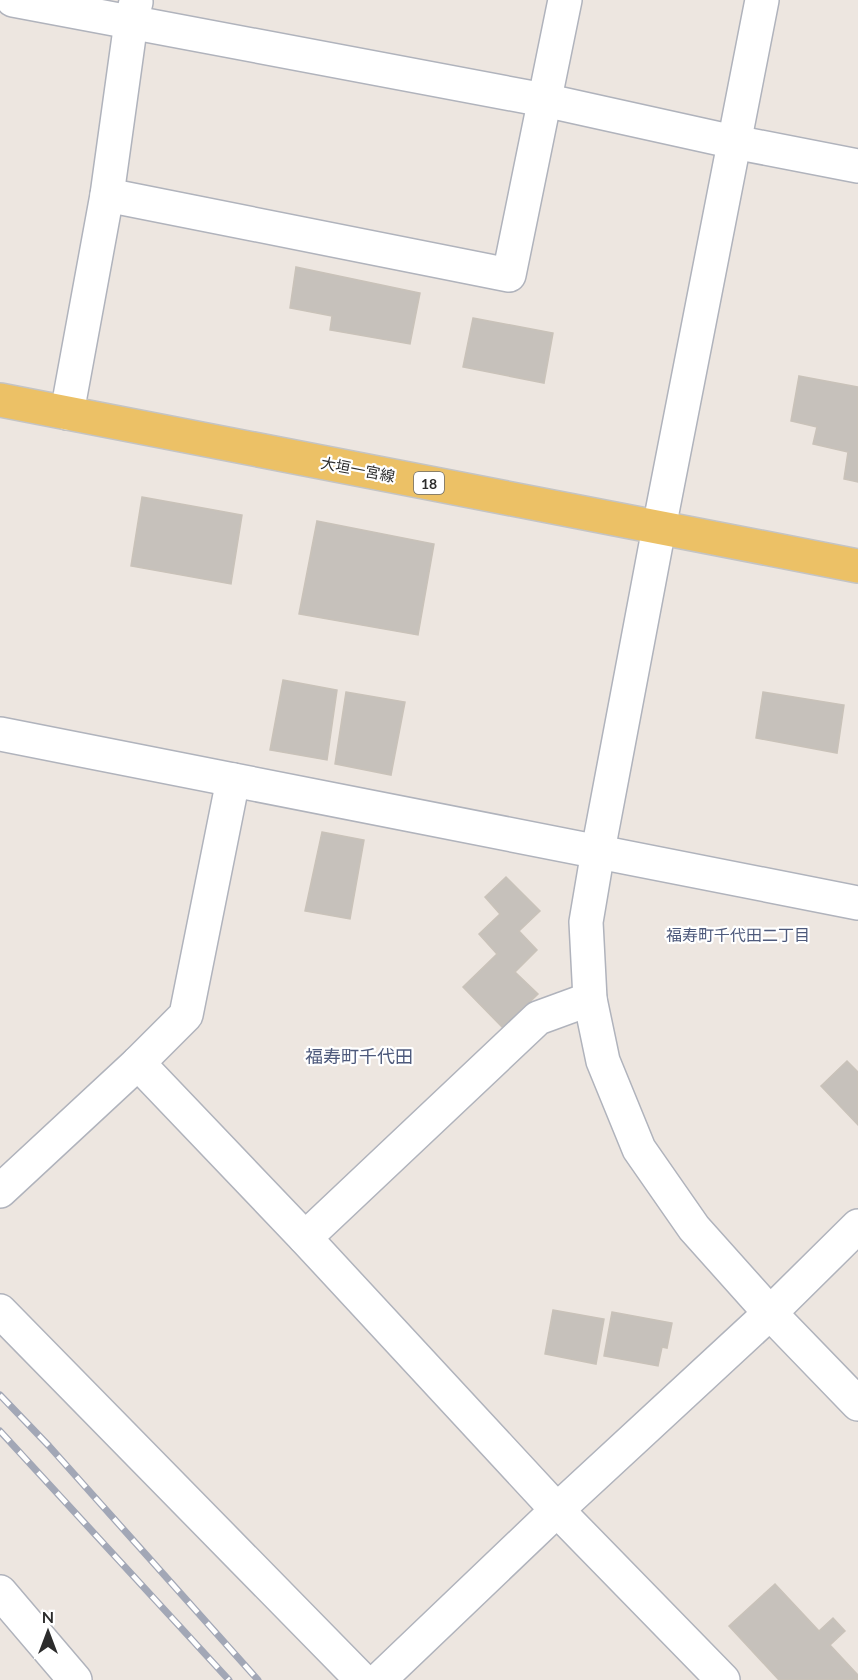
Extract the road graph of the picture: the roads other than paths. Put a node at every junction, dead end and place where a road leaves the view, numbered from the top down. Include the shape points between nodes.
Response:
1 (13, 0) edge
2 (565, 0) edge
3 (762, 0) edge
4 (134, 11) edge
5 (544, 100) junction
6 (734, 142) junction
7 (858, 166) edge
8 (107, 195) junction
9 (0, 400) edge
10 (67, 413) junction
11 (659, 528) junction
12 (858, 566) edge
13 (0, 734) edge
14 (233, 780) junction
15 (598, 851) junction
16 (858, 903) edge
17 (590, 999) junction
18 (138, 1063) junction
19 (0, 1191) edge
20 (858, 1226) edge
21 (305, 1238) junction
22 (0, 1311) edge
23 (770, 1313) junction
24 (858, 1404) edge
25 (557, 1510) junction
26 (0, 1592) edge
27 (75, 1680) edge
28 (362, 1680) edge
29 (379, 1680) edge
30 (723, 1680) edge

1 - 4 street
2 - 5 street
3 - 6 street
4 - 5 street
4 - 8 street
5 - 6 street
5 - 8 street via 509,275
6 - 7 street
6 - 11 street
8 - 10 street
9 - 10 main road, 大垣一宮線 / 18
10 - 11 main road, 大垣一宮線 / 18
11 - 12 main road, 大垣一宮線 / 18
11 - 15 street
13 - 14 street
14 - 15 street
14 - 18 street via 186,1016
15 - 16 street
15 - 17 street via 586,922
17 - 21 street via 538,1018
17 - 23 street via 603,1061 639,1149 694,1228
18 - 19 street
18 - 21 street
20 - 23 street
21 - 25 street
22 - 28 street
23 - 24 street
23 - 25 street
25 - 29 street
25 - 30 street
26 - 27 street

